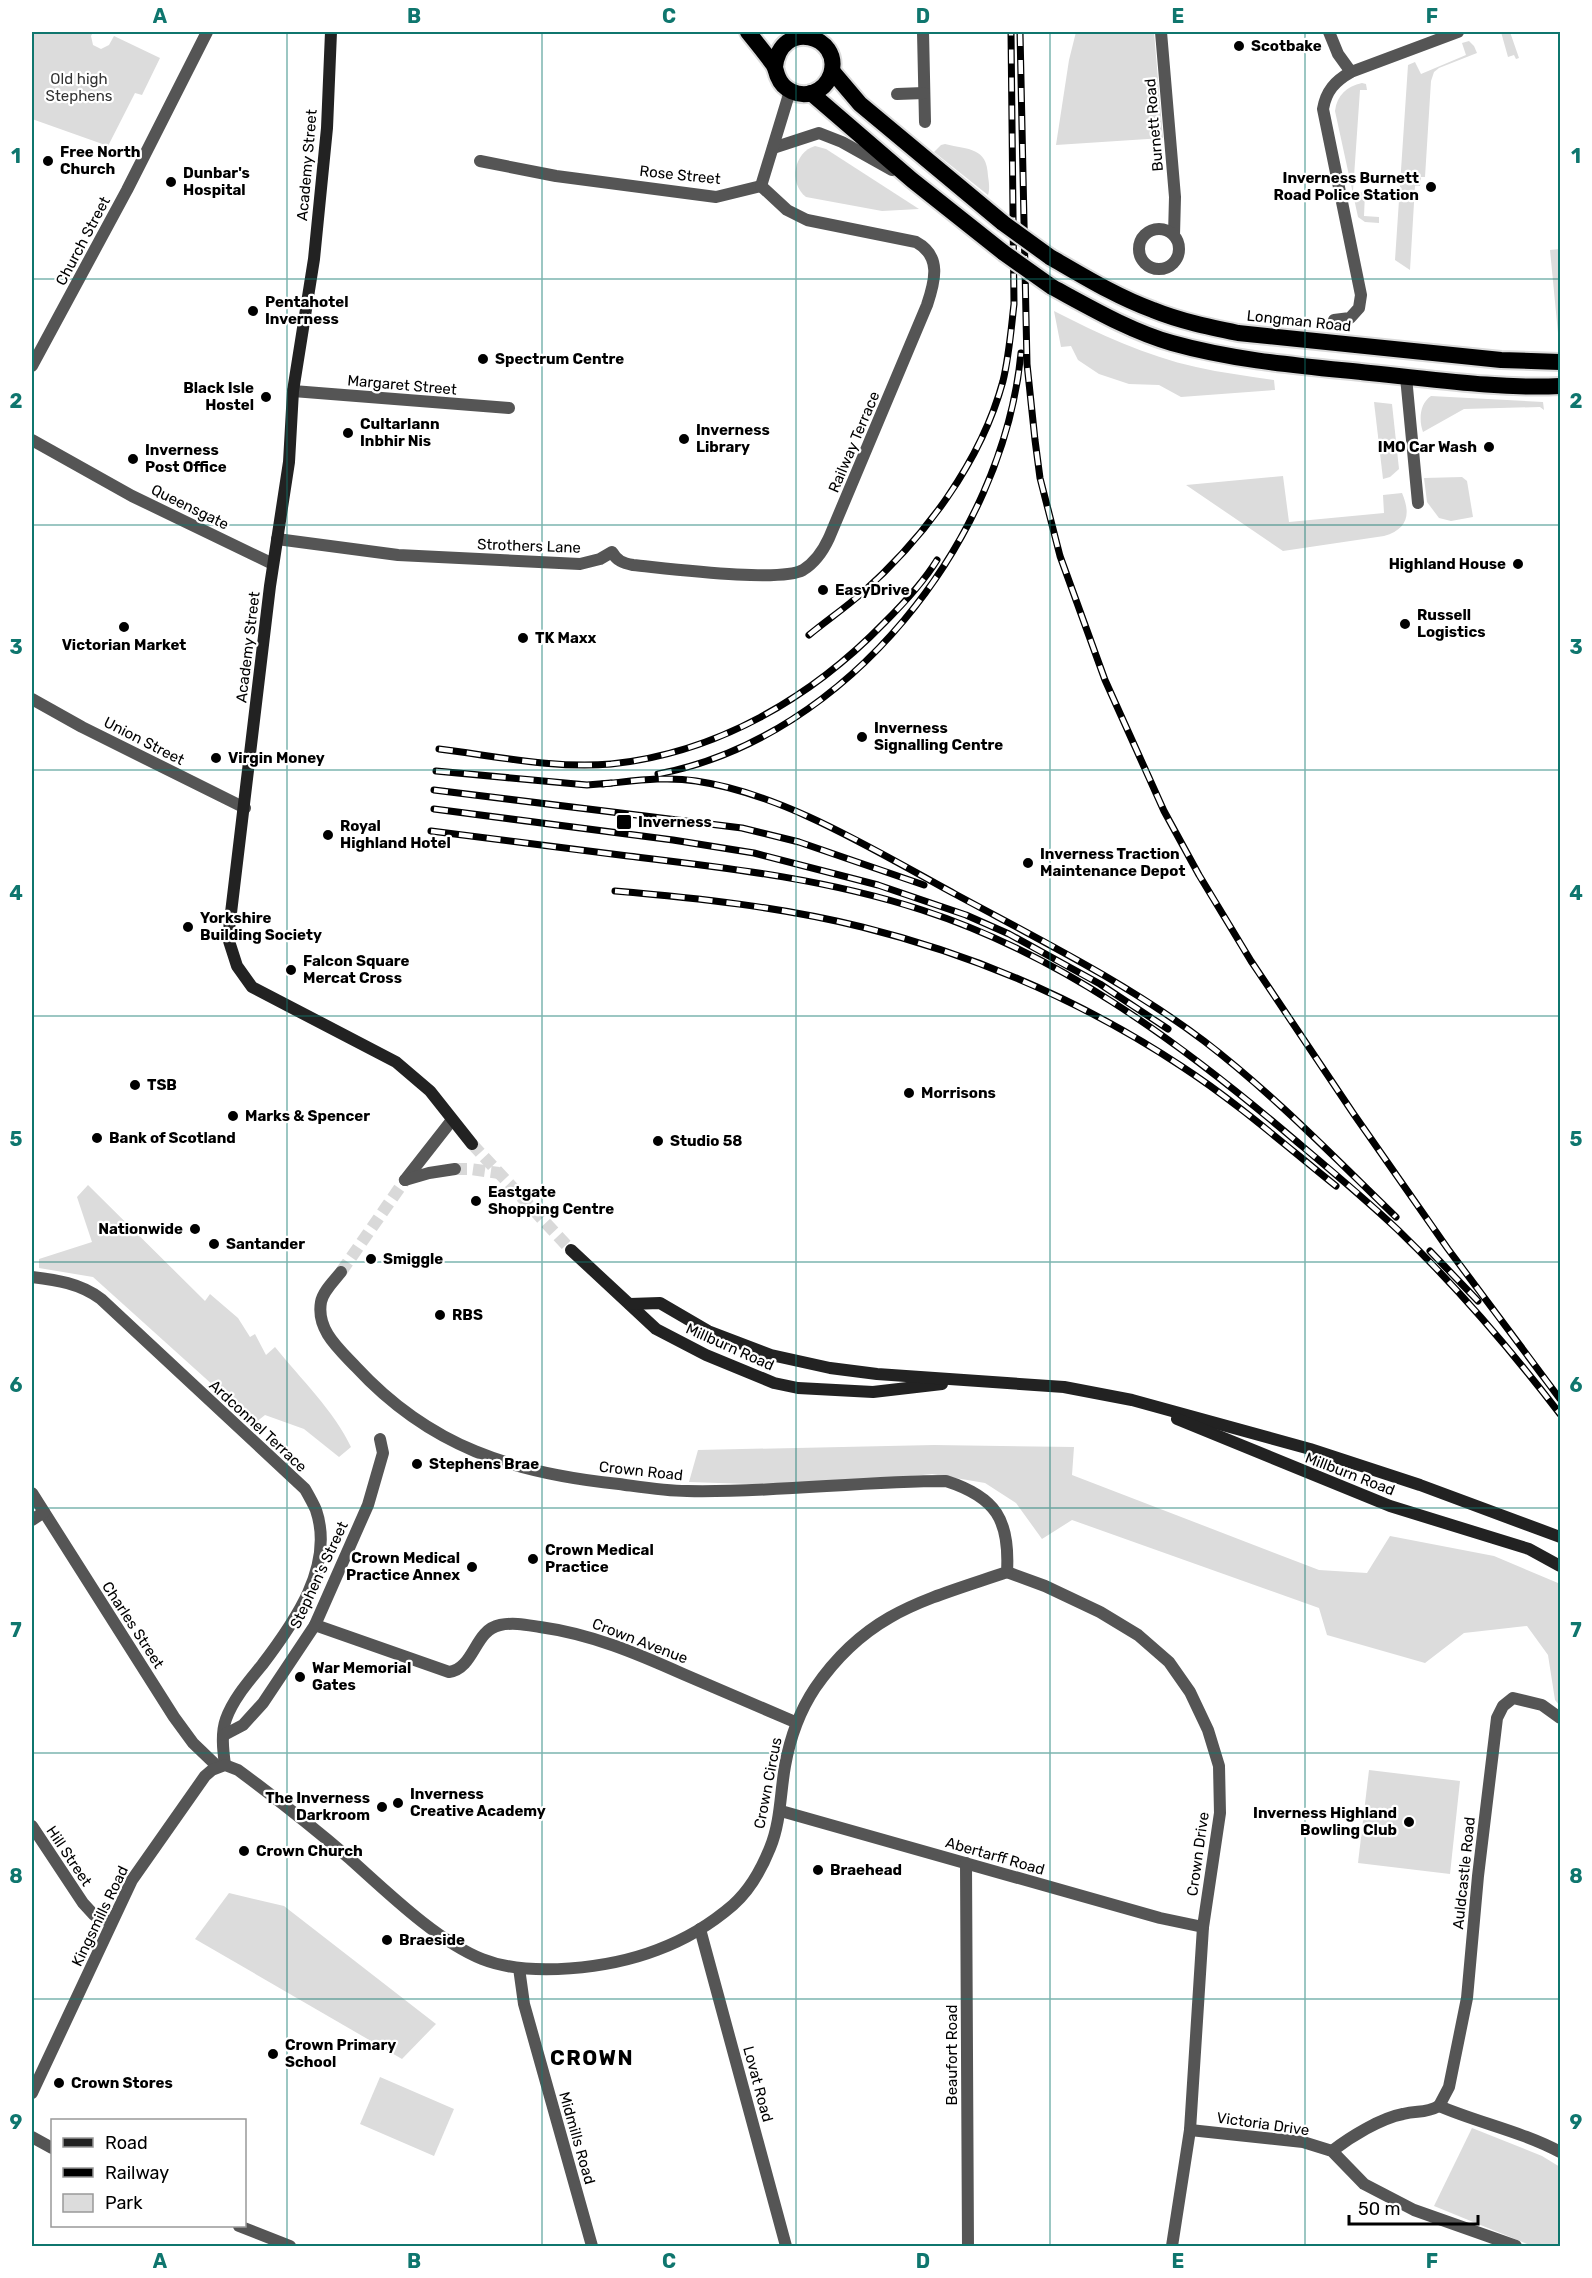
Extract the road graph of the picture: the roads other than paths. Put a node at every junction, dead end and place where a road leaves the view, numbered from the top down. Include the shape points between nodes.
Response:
1 (207, 32) edge
2 (332, 32) edge
3 (748, 32) edge
4 (923, 32) edge
5 (1161, 32) edge
6 (1329, 32) edge
7 (1458, 32) edge
8 (798, 34) edge
9 (775, 67) junction
10 (832, 71) junction
11 (1351, 72) junction
12 (790, 90) junction
13 (811, 93) junction
14 (924, 93) junction
15 (897, 94) dead end
16 (925, 122) dead end
17 (773, 148) junction
18 (480, 161) dead end
19 (912, 180) junction
20 (761, 186) junction
21 (1169, 232) dead end
22 (1334, 320) dead end
23 (1560, 362) edge
24 (32, 366) edge
25 (1406, 377) junction
26 (1560, 386) edge
27 (293, 391) junction
28 (509, 408) dead end
29 (32, 440) edge
30 (1418, 503) dead end
31 (277, 539) junction
32 (273, 564) junction
33 (772, 575) joint
34 (32, 699) edge
35 (245, 808) junction
36 (452, 1120) junction
37 (472, 1144) tunnel mouth
38 (455, 1169) tunnel mouth
39 (571, 1250) tunnel mouth
40 (341, 1272) tunnel mouth
41 (32, 1277) edge
42 (630, 1304) junction
43 (973, 1381) junction
44 (1132, 1400) junction
45 (380, 1439) dead end
46 (32, 1493) edge
47 (44, 1512) junction
48 (32, 1521) edge
49 (1560, 1537) edge
50 (1560, 1566) edge
51 (1007, 1572) junction
52 (315, 1625) junction
53 (1560, 1718) edge
54 (795, 1722) junction
55 (224, 1735) junction
56 (222, 1766) junction
57 (781, 1811) junction
58 (32, 1826) edge
59 (966, 1863) junction
60 (111, 1922) junction
61 (1203, 1927) junction
62 (700, 1929) junction
63 (519, 1968) junction
64 (32, 2093) edge
65 (1439, 2106) junction
66 (1190, 2130) junction
67 (32, 2137) edge
68 (51, 2147) edge
69 (1332, 2151) junction
70 (1560, 2152) edge
71 (240, 2227) edge
72 (290, 2247) edge
73 (592, 2247) edge
74 (786, 2247) edge
75 (968, 2247) edge
76 (1172, 2247) edge
77 (1516, 2247) edge

1 - 24 street, Church Street
2 - 27 main road, Academy Street via 314,259
3 - 9 highway
4 - 14 street
5 - 21 street, Burnett Road via 1176,216
6 - 11 street
7 - 11 street
8 - 9 highway via 786,43
8 - 10 highway via 826,47
9 - 12 highway via 782,84
10 - 13 highway via 825,85
10 - 23 highway, Longman Road, bridge via 860,104 1003,224 1050,257 1152,310 1238,333 1501,360
11 - 22 street via 1331,88 1323,109 1361,295 1359,308 1350,318
12 - 13 highway
12 - 17 street
13 - 19 highway
14 - 15 street
14 - 16 street
17 - 19 street via 819,133
17 - 20 street
18 - 20 street, Rose Street via 556,176 716,197
19 - 25 highway, bridge via 1052,287 1117,322 1170,342 1260,361
20 - 33 street, Railway Terrace via 787,210 807,220 916,242 924,246 935,264 932,289 822,553 802,571
25 - 26 highway
25 - 30 street
27 - 28 street, Margaret Street
27 - 31 main road, Academy Street
29 - 32 street, Queensgate via 132,496
31 - 32 main road, Academy Street
31 - 33 street, Strothers Lane via 398,555 580,564 612,552 615,558 633,565
32 - 35 main road, Academy Street
34 - 35 street, Union Street
35 - 36 main road, Academy Street via 228,938 237,966 252,987 396,1062 430,1091
36 - 37 main road, Academy Street
36 - 38 street via 405,1180
39 - 42 main road, Millburn Road
40 - 51 street, Crown Road via 321,1300 321,1318 329,1338 379,1392 411,1417 485,1456 543,1473 684,1491 946,1481 970,1489 997,1512 1008,1555
41 - 55 street, Ardconnel Terrace via 84,1288 100,1299 305,1489 315,1508 320,1547 313,1582 301,1611 226,1718
42 - 43 main road, Millburn Road via 660,1304 708,1331 771,1355 842,1370
42 - 43 main road, Millburn Road via 656,1329 723,1363 774,1383 873,1392
43 - 44 main road, Millburn Road via 1064,1387
44 - 49 main road, Millburn Road via 1321,1453
44 - 50 main road, Millburn Road via 1380,1503 1529,1549
45 - 52 street, Stephen's Street via 383,1453 368,1505
46 - 47 street, Charles Street
47 - 48 street
47 - 56 street, Charles Street via 184,1731
51 - 54 street, Crown Circus via 920,1602 879,1623 836,1662
51 - 61 street, Crown Drive via 1100,1612 1138,1635 1168,1662 1190,1692 1219,1766 1220,1813
52 - 54 street, Crown Avenue via 449,1672 466,1663 492,1627 515,1623 573,1632 618,1645
52 - 55 street, Stephen's Street via 263,1703 243,1725
53 - 65 street, Auldcastle Road via 1542,1704 1512,1698 1497,1718 1467,1998 1449,2087
54 - 57 street, Crown Circus via 785,1766
55 - 56 street, Ardconnel Terrace
56 - 60 street, Kingsmills Road via 205,1776 155,1845
56 - 63 street, Crown Circus via 238,1770 272,1796 452,1943 483,1959
57 - 59 street, Abertarff Road
57 - 62 street, Crown Circus via 758,1875 735,1903
58 - 60 street, Hill Street via 83,1903 94,1915
59 - 61 street, Abertarff Road
59 - 75 street, Beaufort Road
60 - 64 street, Kingsmills Road
61 - 66 street, Crown Drive
62 - 63 street, Crown Circus via 657,1950 608,1963
62 - 74 street, Lovat Road
63 - 73 street, Midmills Road via 524,2004
65 - 69 street via 1427,2112 1402,2114 1353,2135
65 - 70 street
66 - 69 street, Victoria Drive via 1303,2142
66 - 76 street, Crown Drive
67 - 68 street
69 - 77 street, Victoria Drive via 1364,2184 1414,2210
71 - 72 street

